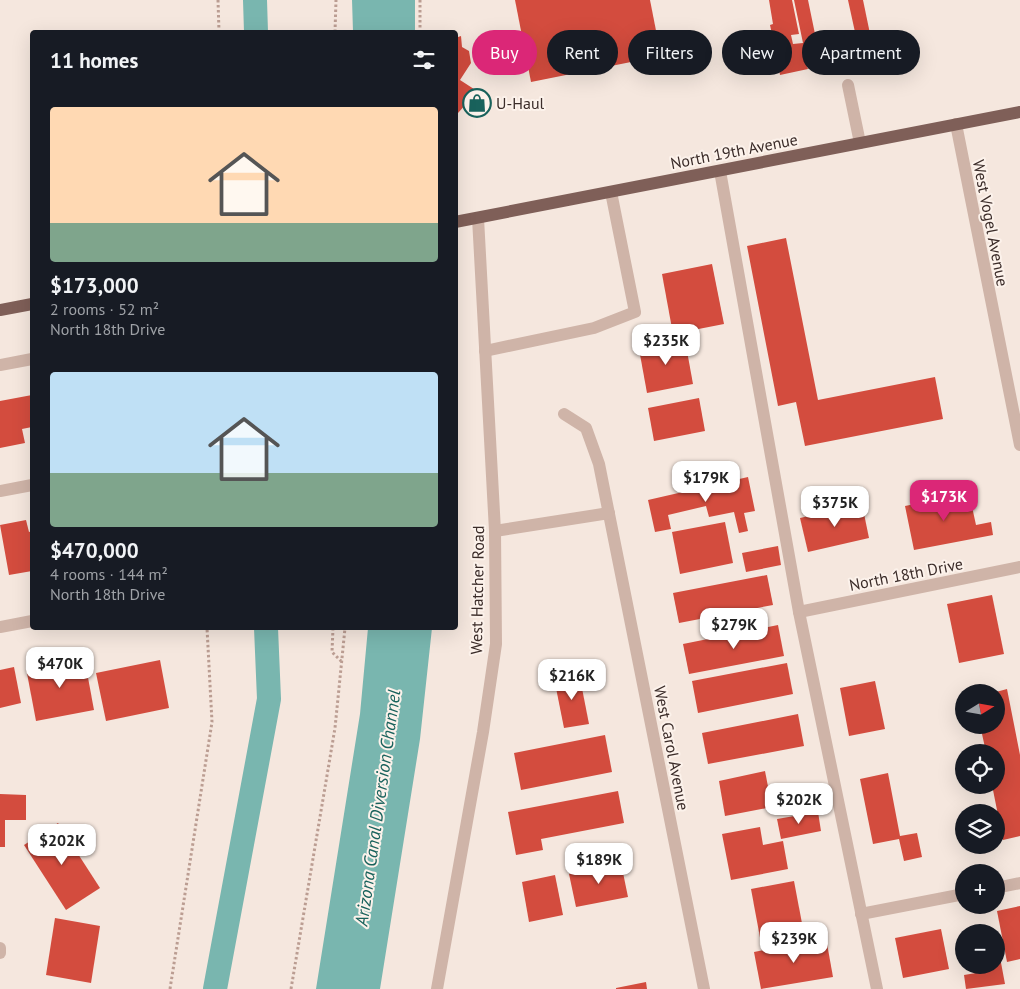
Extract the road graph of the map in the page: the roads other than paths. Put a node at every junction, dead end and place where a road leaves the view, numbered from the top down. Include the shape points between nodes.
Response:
1 (848, 85) dead end
2 (1020, 112) edge
3 (956, 124) junction
4 (860, 144) junction
5 (720, 171) junction
6 (611, 192) junction
7 (478, 218) junction
8 (458, 221) edge
9 (30, 304) edge
10 (0, 310) edge
11 (485, 350) junction
12 (30, 359) edge
13 (0, 365) edge
14 (1016, 408) edge
15 (564, 414) dead end
16 (1020, 445) edge
17 (30, 484) edge
18 (0, 491) edge
19 (609, 513) junction
20 (495, 532) junction
21 (1020, 568) edge
22 (799, 612) junction
23 (30, 621) edge
24 (0, 627) edge
25 (1020, 883) edge
26 (1005, 886) edge
27 (955, 896) edge
28 (861, 914) junction
29 (0, 948) edge
30 (0, 953) edge
31 (437, 989) edge
32 (704, 989) edge
33 (877, 989) edge

1 - 4 street
2 - 3 main road, North 19th Avenue
3 - 4 main road, North 19th Avenue
3 - 14 street, West Vogel Avenue
4 - 5 main road, North 19th Avenue
5 - 6 main road, North 19th Avenue
5 - 22 street
6 - 7 main road, North 19th Avenue
6 - 11 street via 635,312 594,328
7 - 8 main road, North 19th Avenue
7 - 11 street, West Hatcher Road
9 - 10 main road
11 - 20 street, West Hatcher Road
12 - 13 street
14 - 16 street, West Vogel Avenue
15 - 19 street, West Carol Avenue via 586,428 599,464
17 - 18 street
19 - 20 street
19 - 32 street, West Carol Avenue
20 - 31 street, West Hatcher Road via 496,644
21 - 22 street, North 18th Drive
22 - 28 street
23 - 24 street
25 - 26 street
27 - 28 street
28 - 33 street
29 - 30 street

